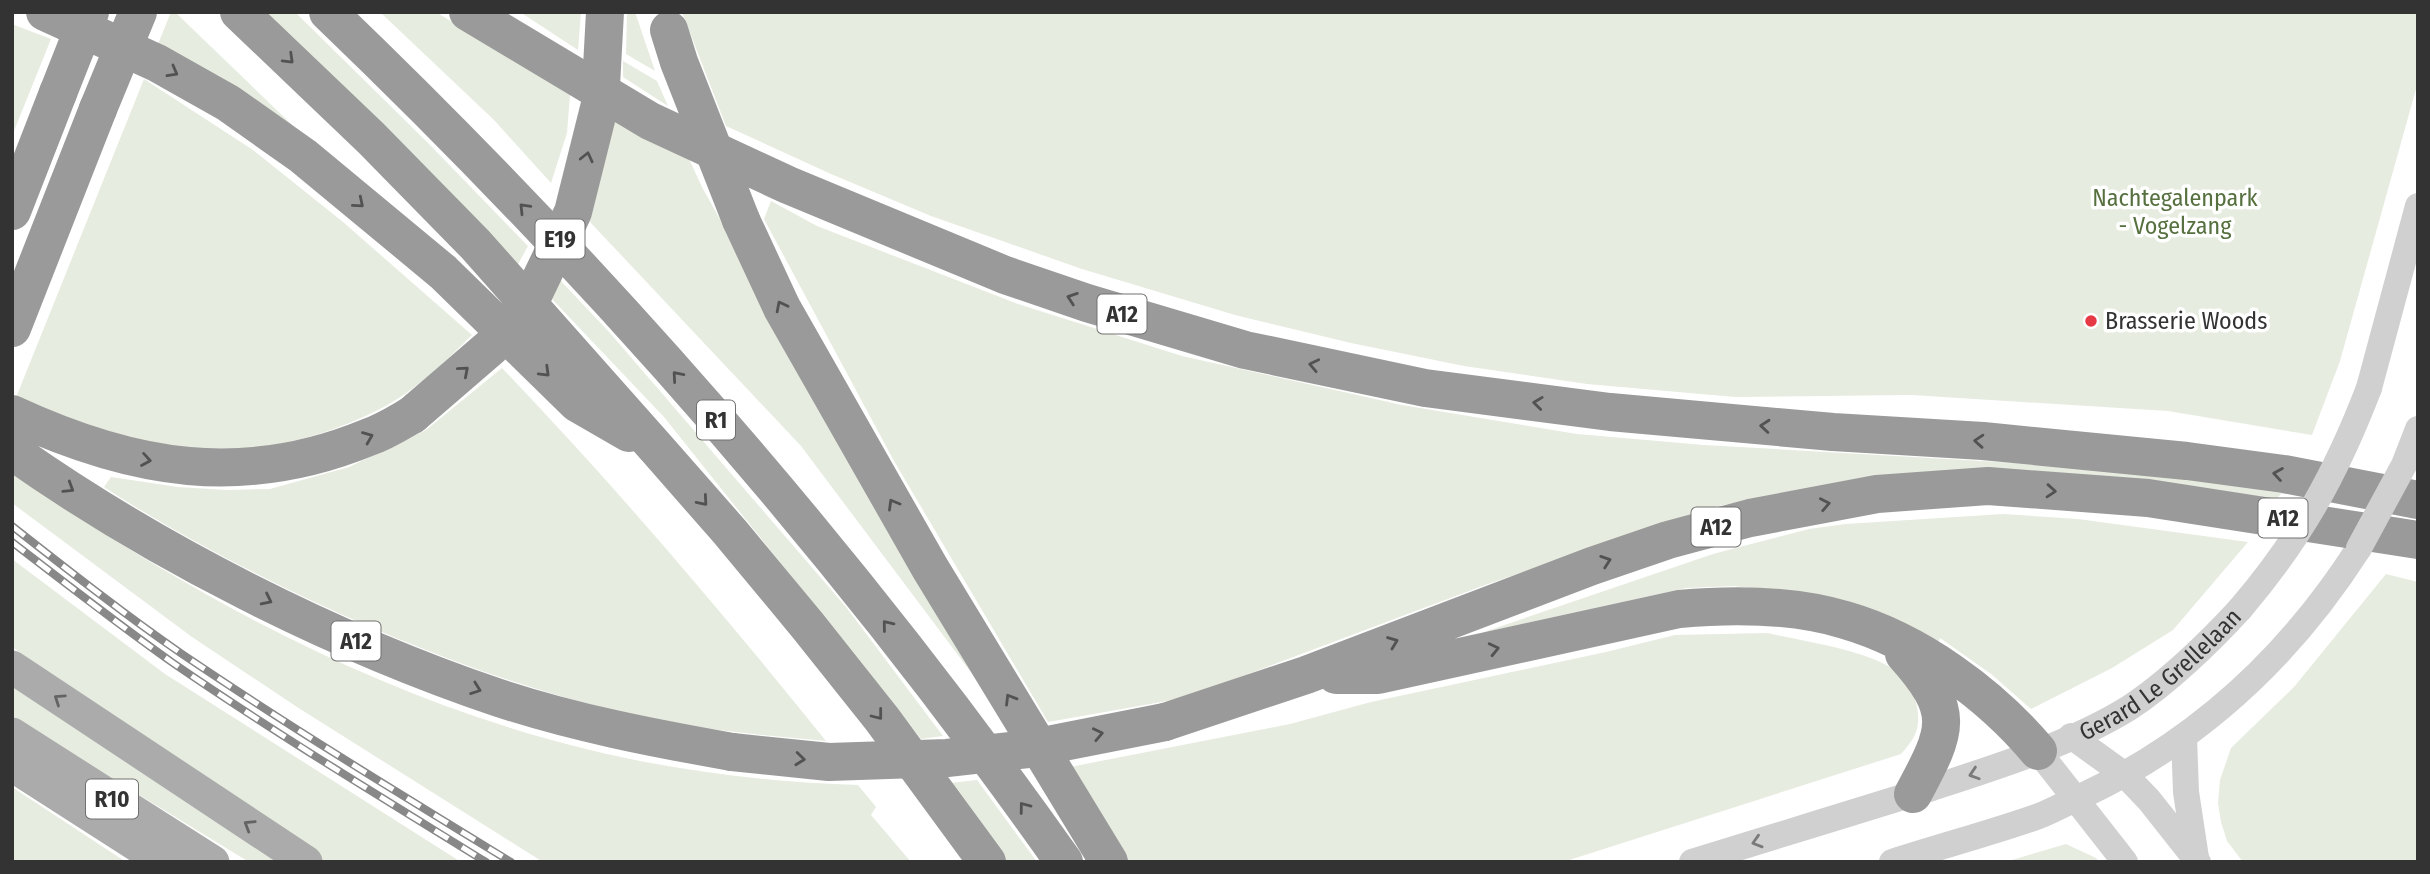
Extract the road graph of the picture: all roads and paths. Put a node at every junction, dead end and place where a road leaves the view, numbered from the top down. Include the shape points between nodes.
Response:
1 (45, 12) edge
2 (90, 12) edge
3 (138, 12) edge
4 (239, 12) edge
5 (328, 12) edge
6 (468, 12) edge
7 (605, 12) edge
8 (666, 21) edge
9 (2418, 206) edge
10 (12, 211) edge
11 (12, 328) edge
12 (12, 414) edge
13 (2418, 429) edge
14 (658, 450) junction
15 (12, 451) edge
16 (2418, 499) edge
17 (2418, 540) edge
18 (1889, 637) junction
19 (12, 667) edge
20 (1306, 675) junction
21 (12, 734) edge
22 (2184, 737) junction
23 (2055, 744) junction
24 (12, 765) edge
25 (2125, 775) junction
26 (1913, 794) junction
27 (2077, 798) junction
28 (2197, 861) edge
29 (163, 862) edge
30 (214, 862) edge
31 (306, 862) edge
32 (988, 862) edge
33 (1064, 862) edge
34 (1110, 862) edge
35 (1692, 862) edge
36 (1892, 862) edge
37 (2125, 862) edge

1 -> 14 highway via 157,63 228,103 303,156 443,272 577,403
2 - 10 highway, bridge
3 - 11 highway, bridge
4 -> 14 highway, R1 via 475,244
33 -> 5 highway, R1 via 889,628 740,447 588,275 423,103
16 -> 6 highway, A12 via 2187,461 1583,409 1425,388 1245,350 1005,275 788,185 650,121
12 -> 7 highway, E19, bridge via 133,458 190,468 250,467 309,458 370,437 412,415 492,346 534,293 573,212 600,104
34 -> 8 highway, bridge via 930,568 782,308 741,220
9 - 23 street, Gerard Le Grellelaan, bridge via 2369,388 2347,445 2305,525 2273,571 2190,659 2137,702
13 - 22 street, bridge via 2404,465 2343,574 2248,685
14 -> 32 highway, R1 via 816,636
15 -> 20 highway, A12, bridge via 137,530 241,587 407,664 575,720 732,752 829,762 947,758 1027,749 1165,722
20 -> 17 highway, A12 via 1668,540 1750,518 1877,494 1988,486 2148,498
20 -> 18 highway via 1378,675 1644,615 1716,606 1797,611 1845,620
18 - 23 highway via 1982,694 2011,720
18 - 26 highway via 1934,691 1941,712 1937,744
31 -> 19 main road
21 - 30 main road, R10
22 - 25 street
22 - 28 street via 2186,792
23 - 25 street
23 -> 26 street, Gerard Le Grellelaan
23 - 27 street
24 - 29 main road, R10
25 - 27 street
25 - 28 street
26 -> 35 street, Gerard Le Grellelaan
27 - 36 street via 2040,816
27 - 37 street

